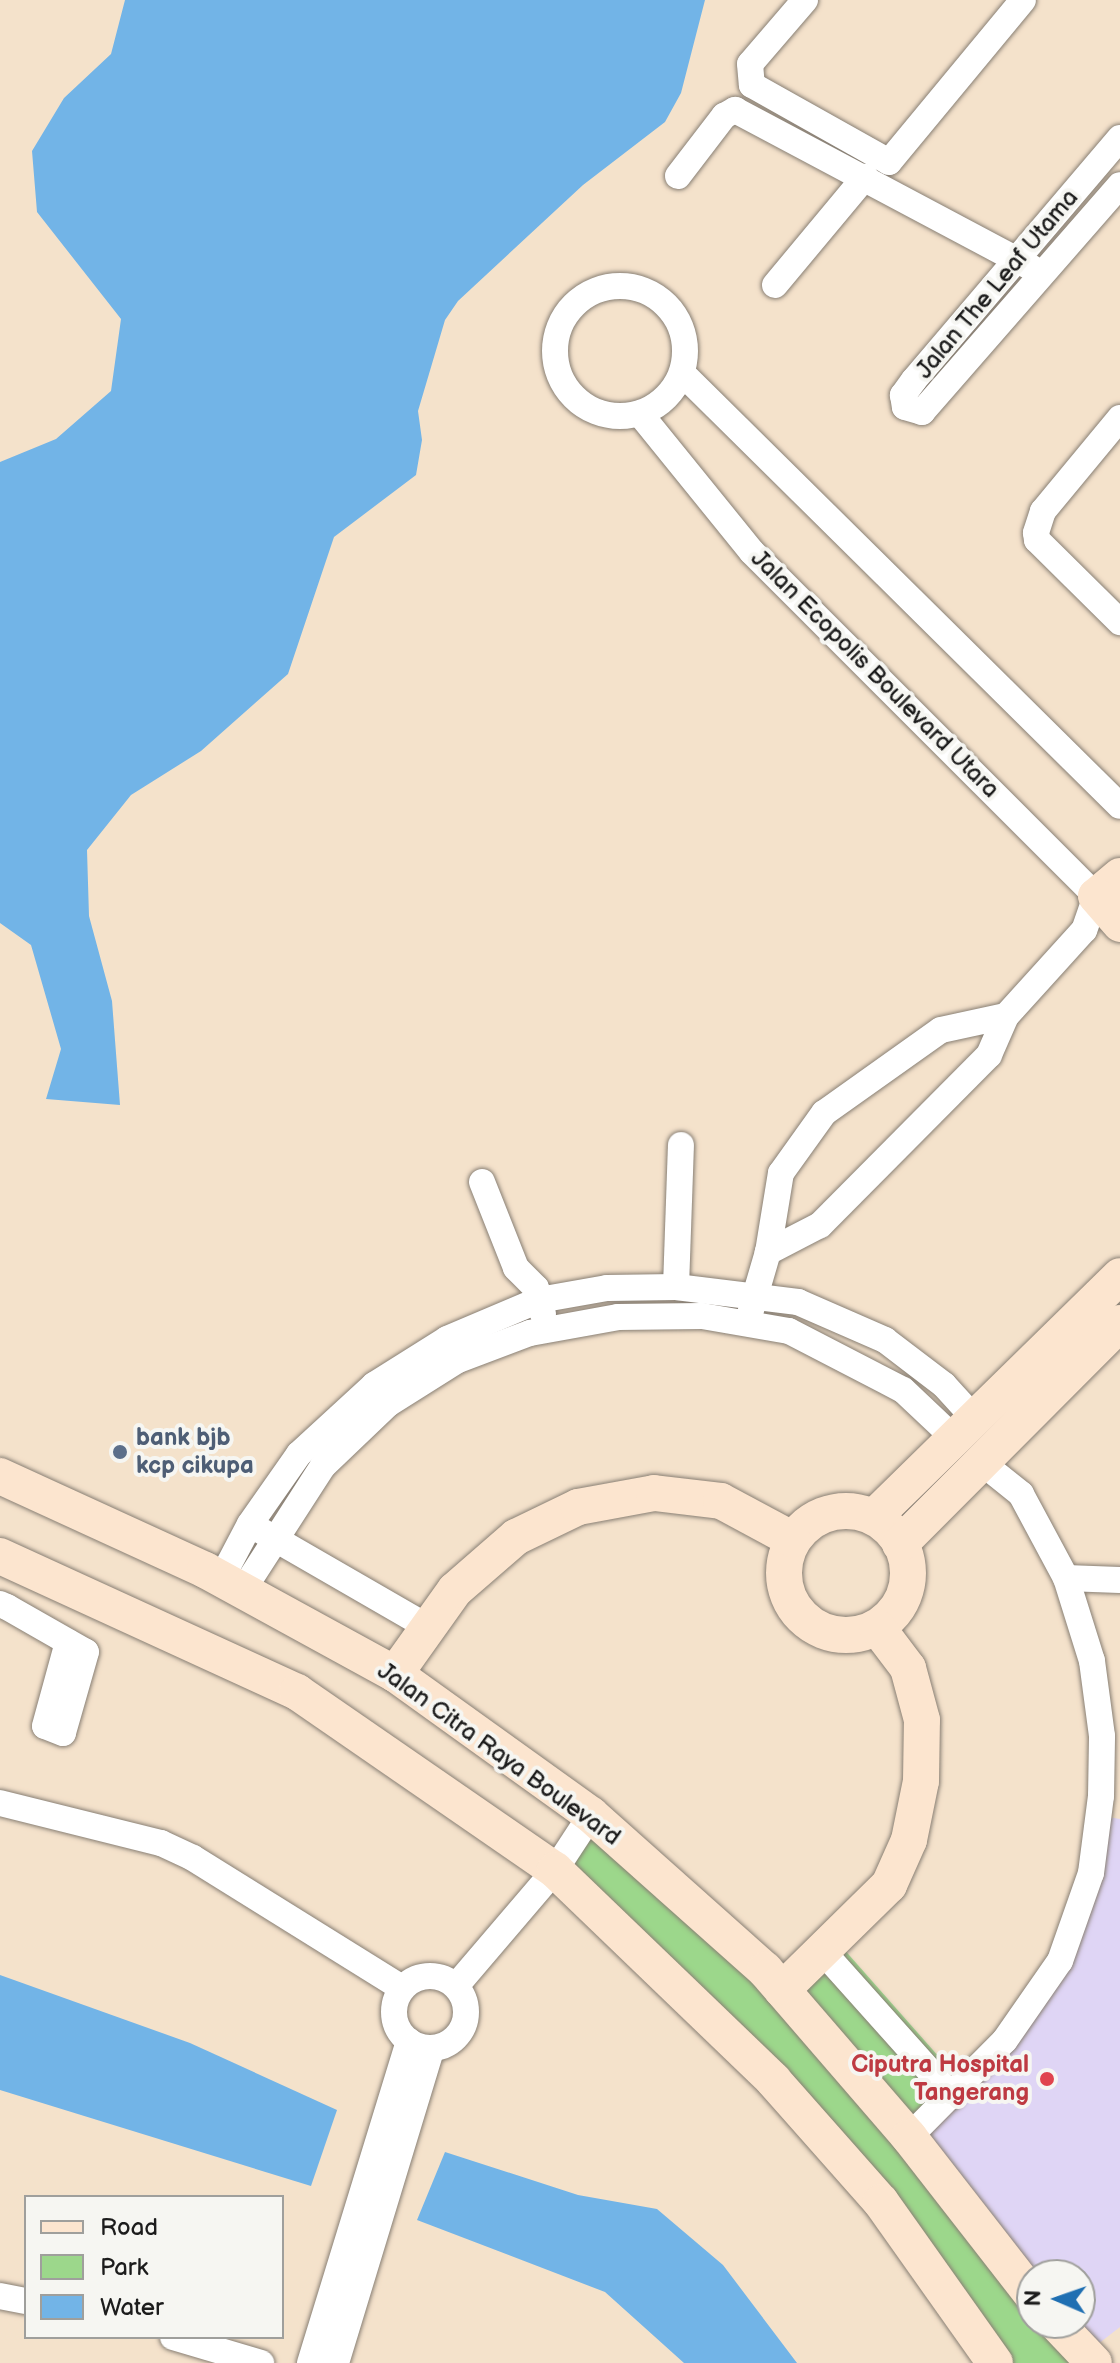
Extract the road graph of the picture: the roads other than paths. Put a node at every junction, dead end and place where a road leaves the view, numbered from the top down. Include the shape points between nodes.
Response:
1 (805, 0) edge
2 (1023, 0) edge
3 (1120, 138) edge
4 (678, 176) dead end
5 (865, 177) junction
6 (1120, 185) edge
7 (1019, 258) junction
8 (1042, 275) junction
9 (775, 285) dead end
10 (683, 374) junction
11 (641, 415) junction
12 (1120, 418) edge
13 (1120, 622) edge
14 (1120, 806) edge
15 (1110, 912) edge
16 (1006, 1016) junction
17 (681, 1145) dead end
18 (482, 1182) dead end
19 (768, 1252) junction
20 (1120, 1276) edge
21 (676, 1287) junction
22 (754, 1295) junction
23 (539, 1300) junction
24 (1120, 1323) edge
25 (748, 1324) junction
26 (548, 1329) junction
27 (977, 1440) junction
28 (0, 1476) edge
29 (874, 1517) junction
30 (244, 1521) junction
31 (274, 1538) junction
32 (792, 1539) junction
33 (900, 1544) junction
34 (0, 1556) edge
35 (1066, 1578) junction
36 (1120, 1580) edge
37 (232, 1584) junction
38 (0, 1604) edge
39 (428, 1627) junction
40 (877, 1627) junction
41 (68, 1642) dead end
42 (395, 1674) junction
43 (1111, 1798) edge
44 (0, 1803) edge
45 (591, 1815) junction
46 (555, 1870) junction
47 (824, 1953) junction
48 (456, 1986) junction
49 (402, 1988) junction
50 (782, 1990) junction
51 (421, 2045) junction
52 (952, 2096) junction
53 (909, 2137) junction
54 (1016, 2274) edge
55 (0, 2296) edge
56 (24, 2301) edge
57 (180, 2339) edge
58 (1071, 2339) edge
59 (261, 2363) edge
60 (310, 2363) edge
61 (336, 2363) edge
62 (995, 2363) edge
63 (1094, 2363) edge

1 - 2 street via 750,64 752,85 889,162
3 - 7 street, Jalan The Leaf Utama
4 - 5 street via 724,116 735,110
5 - 7 street
5 - 9 street
6 - 8 street, Jalan The Leaf Utama
7 - 8 street
7 - 8 street, Jalan The Leaf Utama via 903,395 910,412 922,412
10 - 11 street via 666,399
10 - 11 street via 686,342 673,311 648,291 617,285 578,301 563,317 553,348 560,379 580,405 609,418
10 - 14 street
11 - 15 street, Jalan Ecopolis Boulevard Utara via 752,552
12 - 13 street via 1043,511 1036,533 1037,540
15 - 16 street
16 - 19 street via 989,1055 820,1225
16 - 19 street via 941,1030 824,1113 781,1173
17 - 21 street
18 - 23 street via 516,1268 536,1288
19 - 22 street
20 - 27 main road
21 - 22 street
21 - 23 street via 607,1288
22 - 25 street
22 - 27 street via 798,1302 885,1340 944,1385
23 - 26 street
23 - 30 street via 447,1339 374,1385 299,1454
24 - 27 main road
25 - 26 street via 702,1316 618,1317
25 - 27 street via 789,1331 872,1370
26 - 31 street via 458,1360 388,1404 323,1466
27 - 29 main road
27 - 33 main road
27 - 35 street via 1021,1494
28 - 37 main road, Jalan Citra Raya Boulevard
29 - 32 main road via 844,1509 824,1513
29 - 33 main road
30 - 31 street
30 - 37 street
31 - 37 street
31 - 39 street
32 - 39 main road via 721,1501 654,1493 578,1507 516,1537 455,1590
32 - 40 main road via 783,1580 801,1617 837,1635
33 - 40 main road via 908,1576 904,1596
34 - 46 main road via 297,1692
35 - 36 street
35 - 43 street via 1092,1661
37 - 42 main road, Jalan Citra Raya Boulevard
38 - 41 street
39 - 42 main road
40 - 47 main road via 908,1668 922,1720 921,1781 909,1840 889,1885
42 - 45 main road, Jalan Citra Raya Boulevard
43 - 52 street via 1060,1961 1005,2040
44 - 49 street via 183,1853
45 - 46 street
45 - 50 main road, Jalan Citra Raya Boulevard
46 - 48 street
46 - 62 main road via 773,2080 881,2202
47 - 50 main road
47 - 52 street
48 - 49 street via 423,1976
48 - 51 street via 465,2019 453,2039
49 - 51 street via 395,2022
50 - 53 main road, Jalan Citra Raya Boulevard
51 - 60 street
51 - 61 street
52 - 53 street
53 - 54 main road, Jalan Citra Raya Boulevard
55 - 56 street
57 - 59 street
58 - 63 main road

